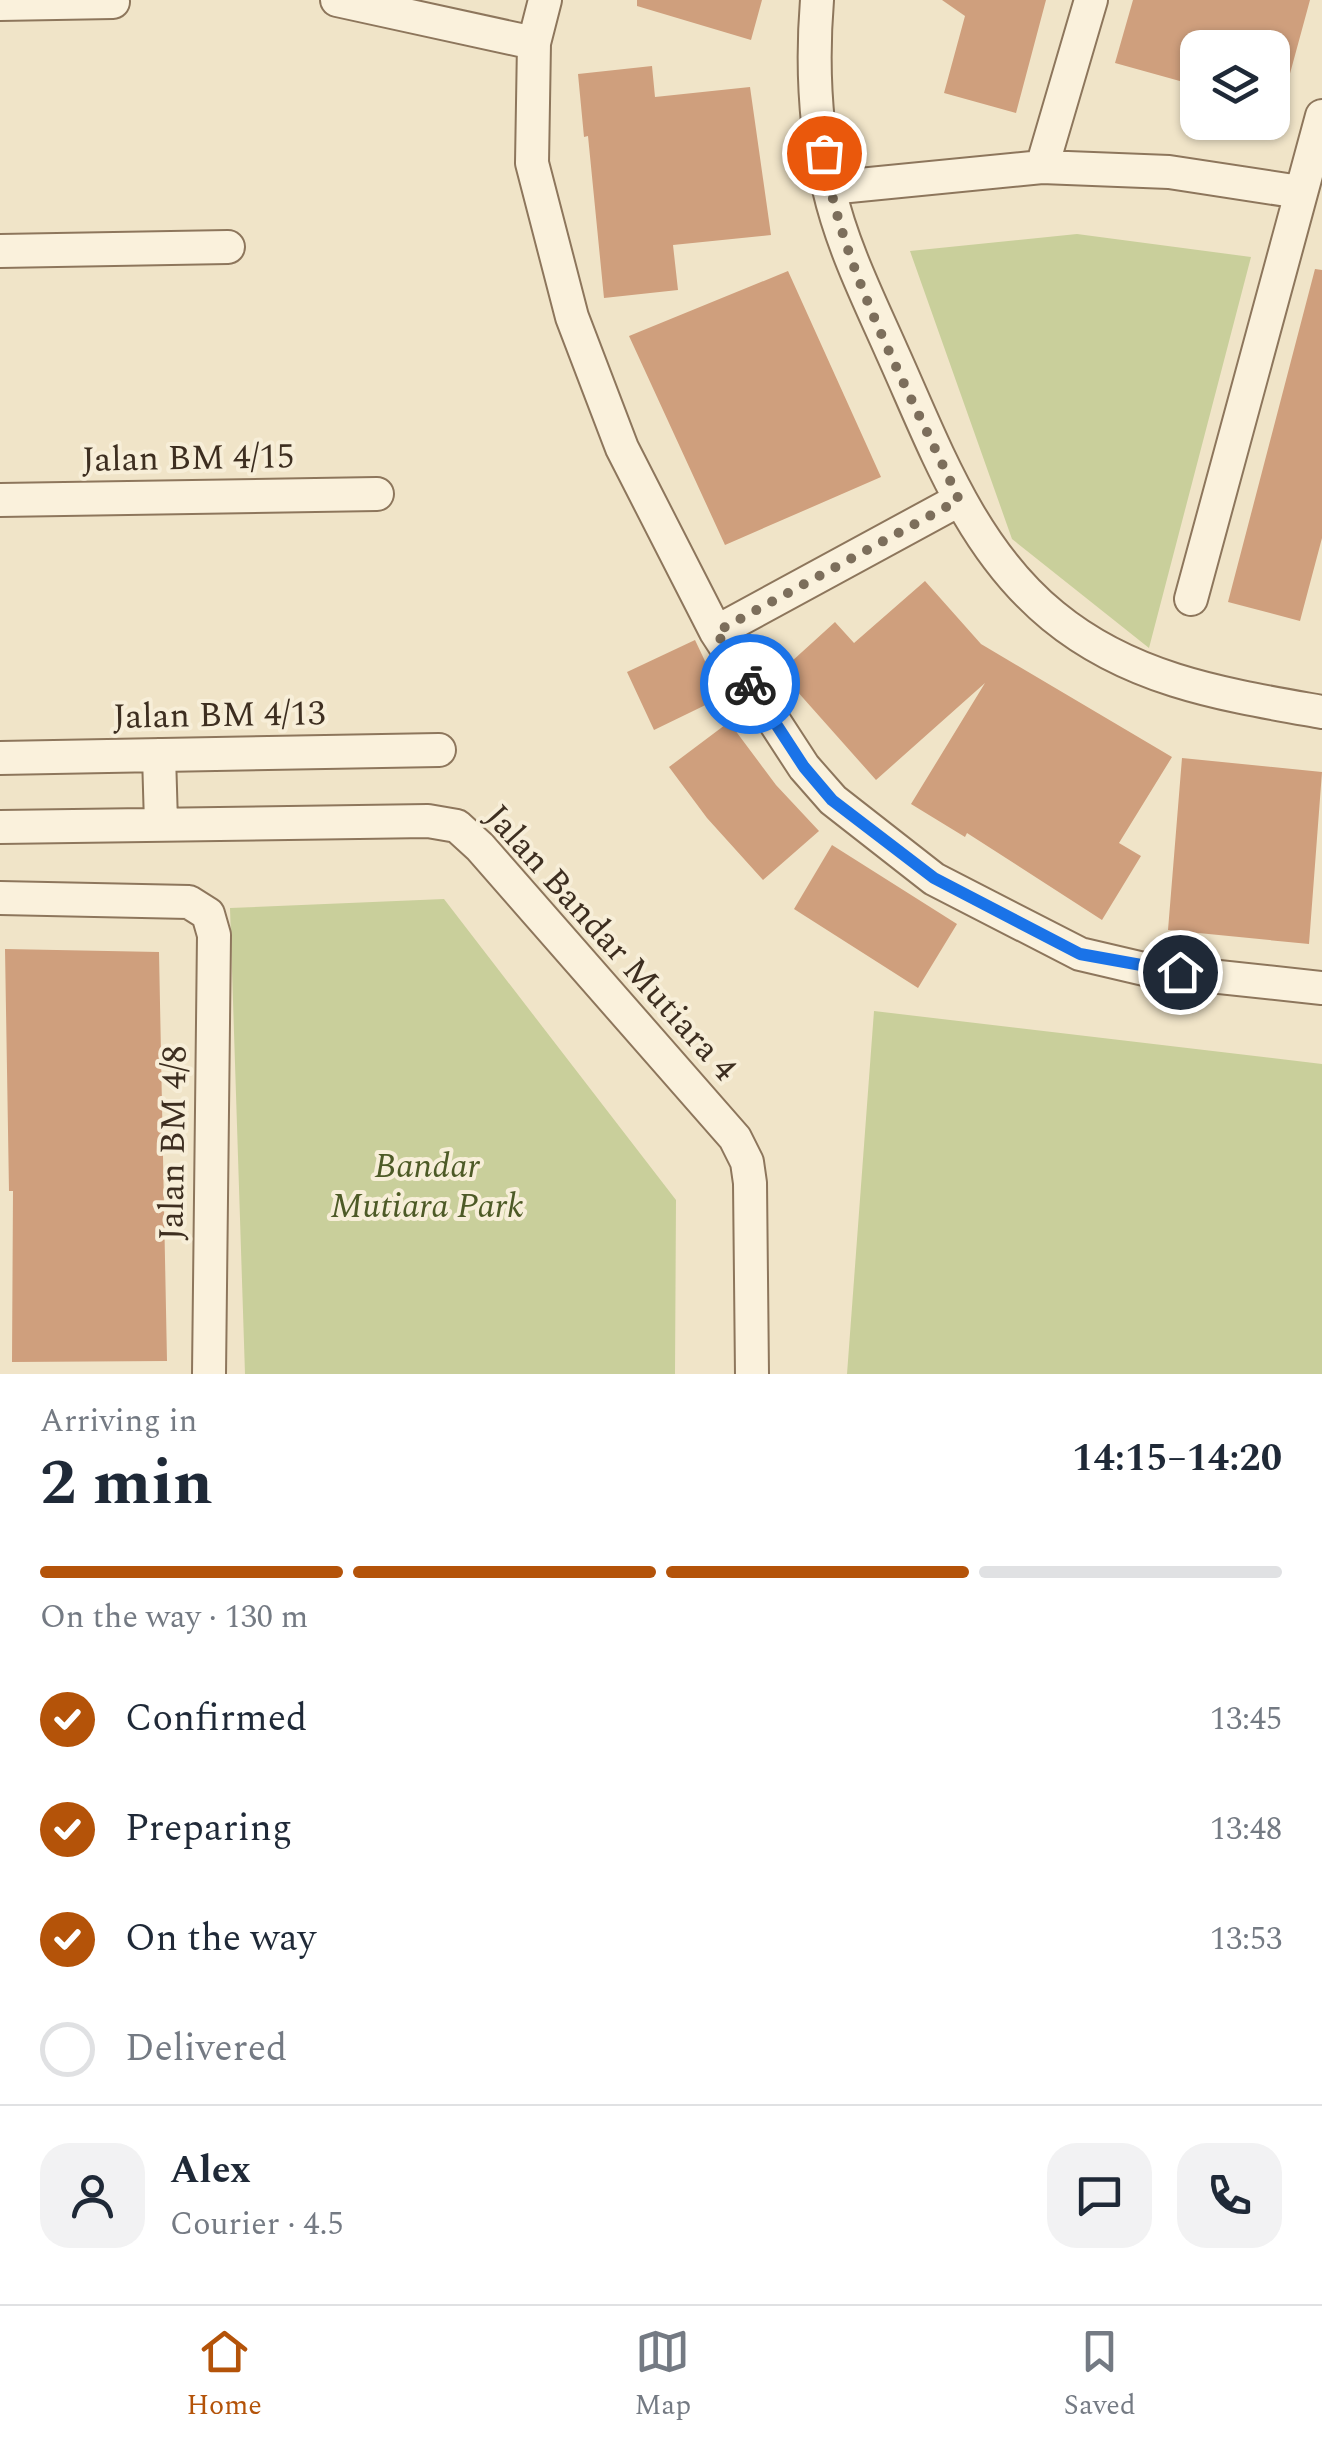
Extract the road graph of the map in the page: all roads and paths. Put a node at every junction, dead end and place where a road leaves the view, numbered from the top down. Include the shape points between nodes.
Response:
1 (337, 0) edge
2 (546, 0) edge
3 (817, 0) edge
4 (1092, 0) edge
5 (113, 2) edge
6 (0, 4) edge
7 (534, 43) junction
8 (1322, 116) edge
9 (1042, 166) junction
10 (829, 188) junction
11 (1300, 192) junction
12 (228, 246) dead end
13 (0, 250) edge
14 (378, 494) dead end
15 (0, 500) edge
16 (959, 500) junction
17 (1191, 599) dead end
18 (716, 632) junction
19 (1322, 712) edge
20 (439, 750) dead end
21 (159, 755) junction
22 (0, 758) edge
23 (161, 823) junction
24 (0, 826) edge
25 (0, 898) edge
26 (1322, 988) edge
27 (209, 1374) edge
28 (752, 1374) edge

1 - 7 street
2 - 7 street
3 - 10 street via 814,83
4 - 9 street
5 - 6 street
7 - 18 street via 532,163 572,317 622,448
8 - 11 street
9 - 10 street
9 - 11 street via 1169,172
10 - 16 street via 842,236
11 - 17 street
12 - 13 street
14 - 15 street, Jalan BM 4/15
16 - 18 street
16 - 19 street via 1006,572 1055,618 1105,649 1170,682
18 - 26 street via 832,800 934,878 1080,954 1144,969
20 - 21 street, Jalan BM 4/13
21 - 22 street, Jalan BM 4/13
21 - 23 street
23 - 24 street, Jalan Bandar Mutiara 4
23 - 28 street, Jalan Bandar Mutiara 4 via 457,826 735,1138 750,1182
25 - 27 street, Jalan BM 4/8 via 189,902 208,914 214,935

